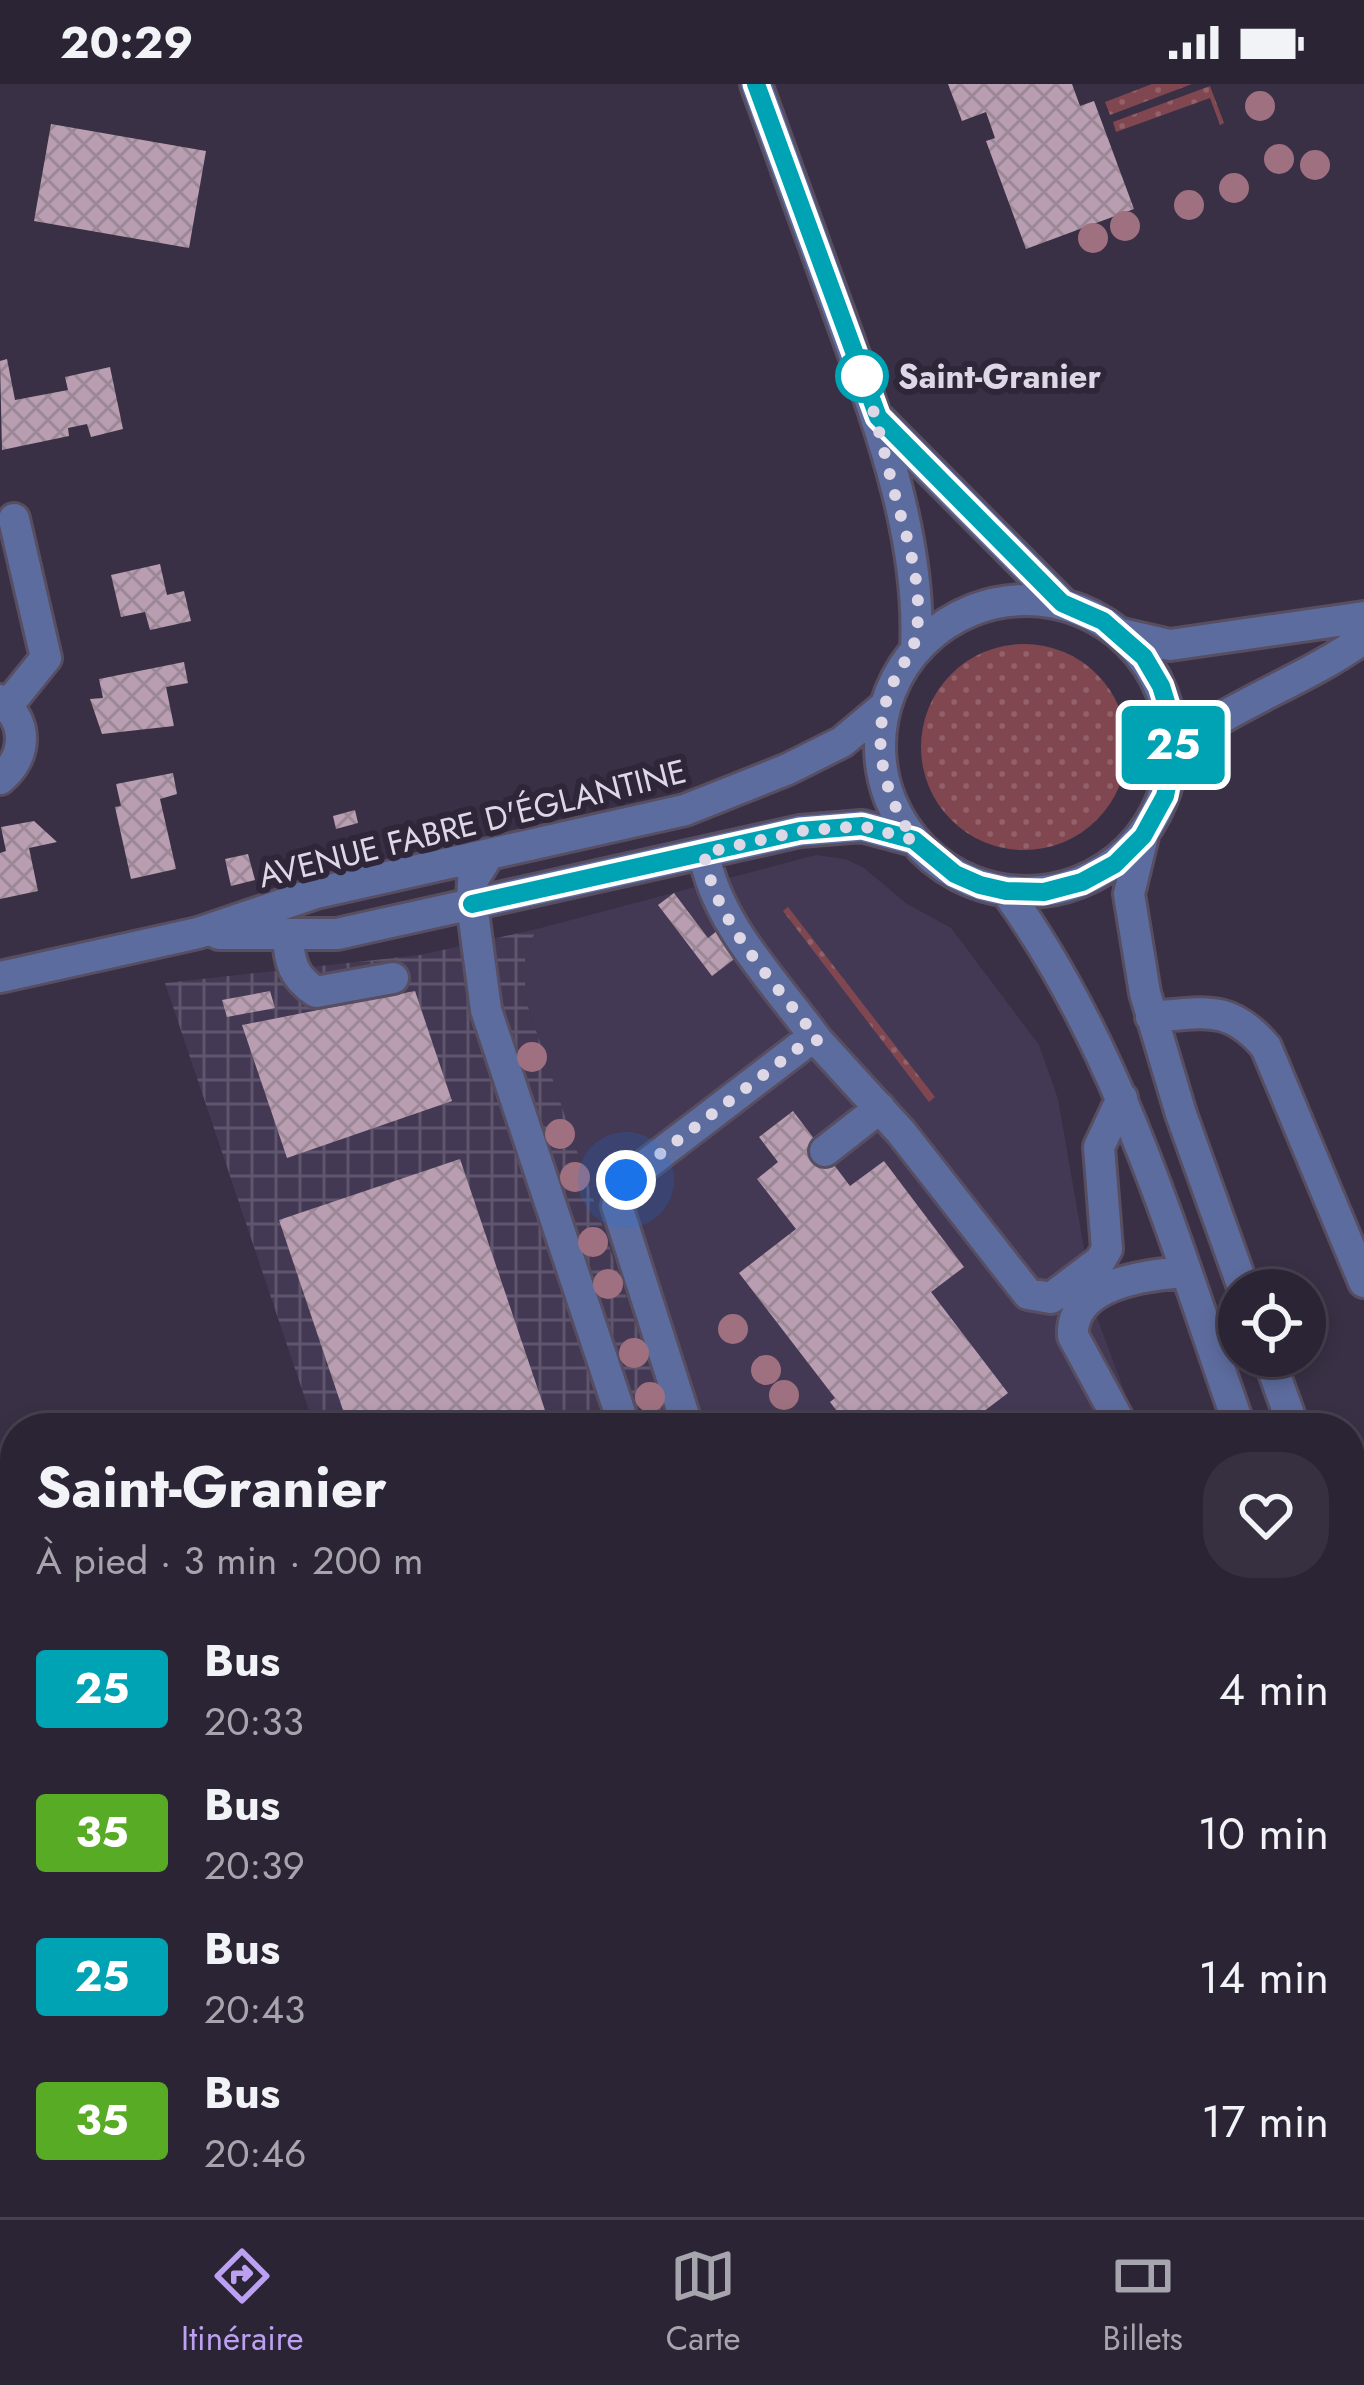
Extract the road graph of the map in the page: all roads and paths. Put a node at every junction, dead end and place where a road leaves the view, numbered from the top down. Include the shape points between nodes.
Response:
1 (756, 84) edge
2 (878, 417) junction
3 (14, 519) dead end
4 (1062, 603) junction
5 (1364, 617) edge
6 (1120, 634) junction
7 (1364, 638) edge
8 (916, 649) junction
9 (4, 703) edge
10 (885, 706) junction
11 (1174, 751) junction
12 (0, 779) edge
13 (1143, 836) junction
14 (914, 840) junction
15 (704, 853) junction
16 (489, 854) junction
17 (1006, 891) junction
18 (472, 904) junction
19 (199, 933) junction
20 (288, 935) junction
21 (0, 977) edge
22 (393, 978) dead end
23 (1151, 1017) junction
24 (818, 1040) junction
25 (1122, 1098) junction
26 (880, 1108) junction
27 (825, 1151) dead end
28 (1237, 1269) edge
29 (1184, 1272) junction
30 (1364, 1282) edge
31 (1276, 1377) edge
32 (620, 1413) edge
33 (683, 1413) edge
34 (1115, 1413) edge
35 (1235, 1413) edge
36 (1289, 1413) edge

1 - 2 street
2 - 4 street
2 - 8 street via 912,560
3 - 9 street via 46,658
4 - 6 street
4 - 8 street via 1030,599 968,611
5 - 6 street via 1170,645
6 - 11 street via 1161,686
7 - 11 street via 1203,726
8 - 10 street
9 - 12 street via 17,718 21,751
10 - 14 street via 883,777
10 - 16 street, AVENUE FABRE D'ÉGLANTINE via 842,742 686,810
11 - 13 street via 1165,796
13 - 17 street via 1082,882
13 - 23 street via 1129,894
14 - 15 street, AVENUE FABRE D'ÉGLANTINE via 862,826
14 - 17 street via 955,874
15 - 18 street, AVENUE FABRE D'ÉGLANTINE
15 - 24 street via 709,886
16 - 18 street via 473,880
16 - 19 street, AVENUE FABRE D'ÉGLANTINE via 316,893
17 - 25 street via 1074,994
18 - 20 street, AVENUE FABRE D'ÉGLANTINE via 337,934
18 - 32 street via 486,1010
19 - 20 street, AVENUE FABRE D'ÉGLANTINE
19 - 21 street, AVENUE FABRE D'ÉGLANTINE
20 - 22 street via 298,980 316,992
23 - 28 street
23 - 30 street via 1228,1015 1266,1047
24 - 26 street
24 - 33 street via 620,1190 617,1206
25 - 26 street via 1099,1147 1107,1249 1051,1298 1028,1294
25 - 29 street
26 - 27 street
29 - 34 street via 1108,1288 1072,1321
29 - 35 street
31 - 36 street

